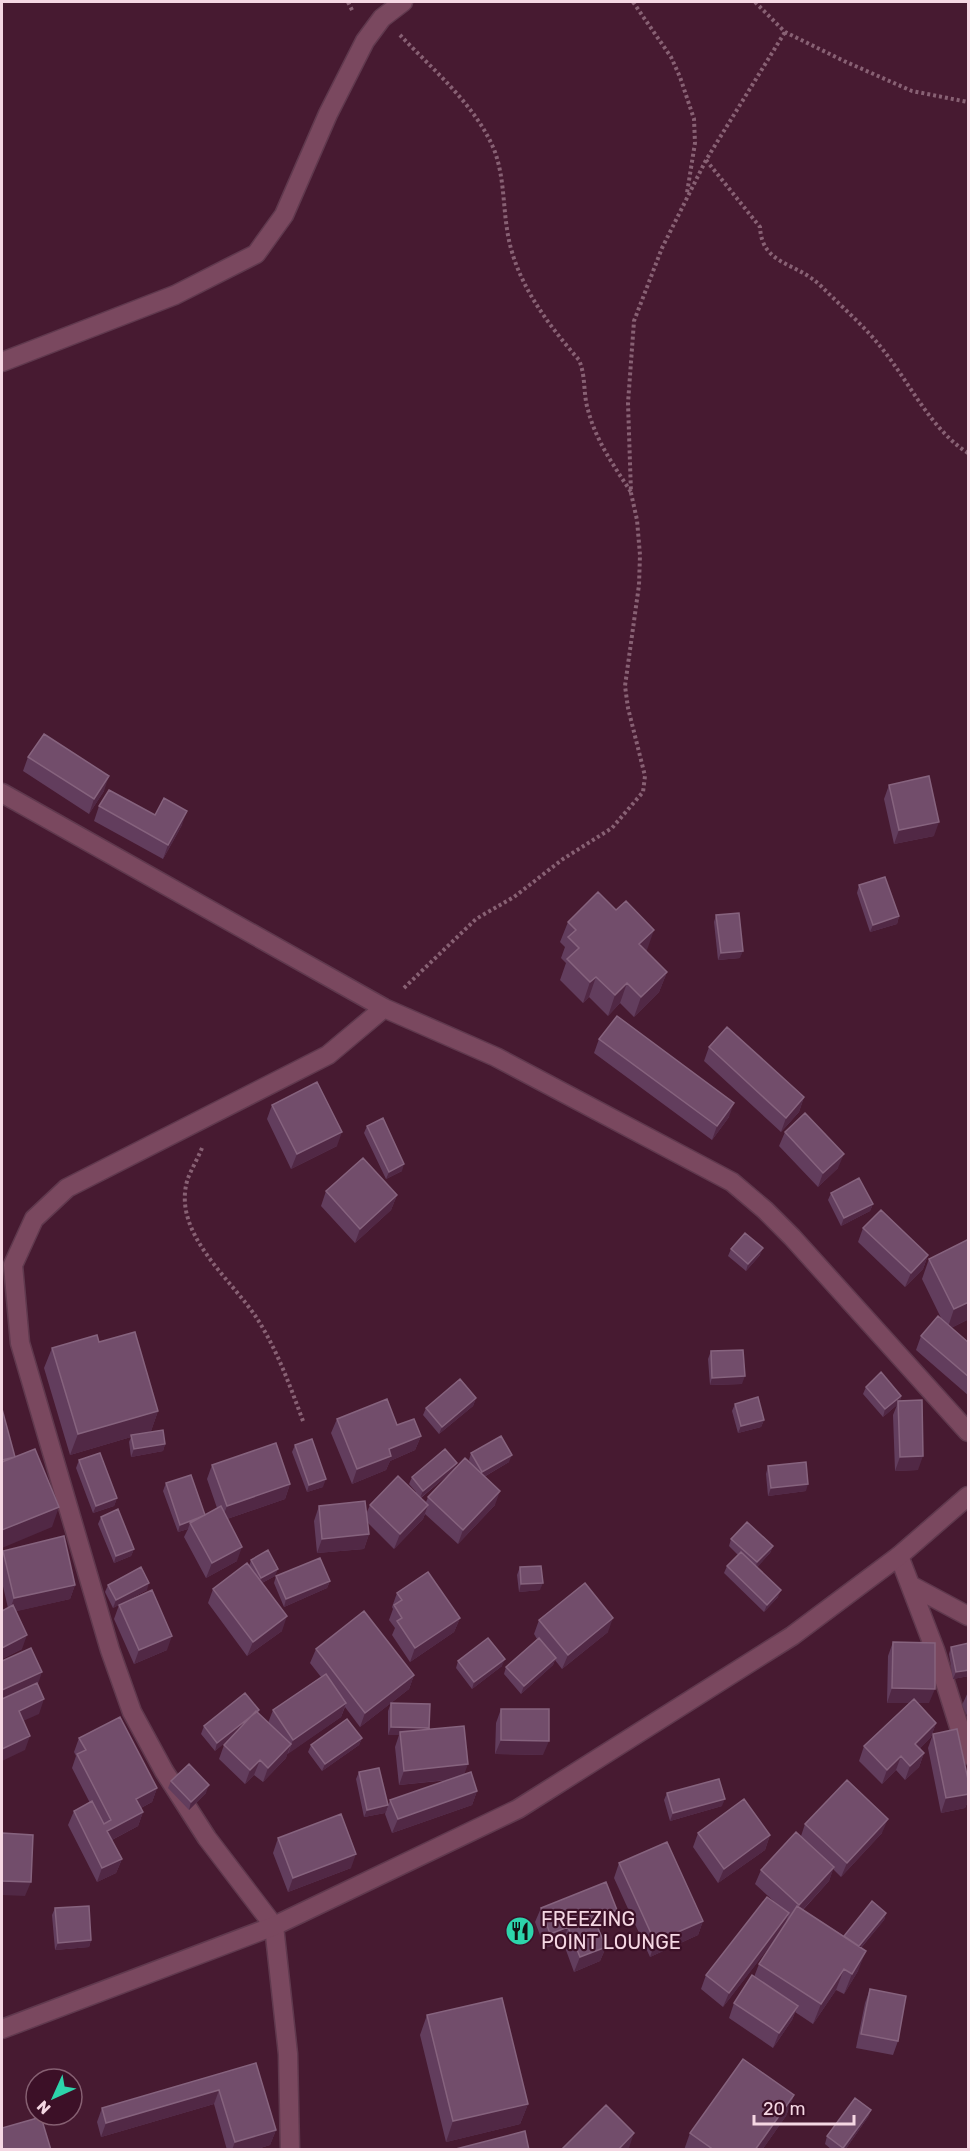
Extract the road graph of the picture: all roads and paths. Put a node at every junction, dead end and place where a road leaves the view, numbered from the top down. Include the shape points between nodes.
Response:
1 (403, 2) edge
2 (633, 2) edge
3 (755, 2) edge
4 (382, 18) junction
5 (785, 32) junction
6 (969, 102) edge
7 (706, 160) junction
8 (687, 197) junction
9 (2, 362) edge
10 (969, 453) edge
11 (631, 493) junction
12 (2, 793) edge
13 (384, 1008) junction
14 (222, 1107) junction
15 (303, 1421) dead end
16 (969, 1432) edge
17 (969, 1496) edge
18 (899, 1556) junction
19 (912, 1586) junction
20 (969, 1616) edge
21 (969, 1755) edge
22 (274, 1926) junction
23 (2, 2029) edge
24 (290, 2150) edge

1 - 4 street
2 - 8 path via 670,57 694,119 695,143
3 - 5 path
4 - 9 street via 365,41 328,114 284,215 256,254 175,295
4 - 11 path via 459,96 484,131 503,181 513,259 529,294 583,368 587,409 596,435
5 - 6 path via 912,91
5 - 7 path
7 - 8 path
7 - 10 path via 760,227 761,241 769,254 808,274 820,285 880,345 933,419
8 - 11 path via 634,321 628,403
11 - 13 path via 640,555 625,686 645,776 643,792 612,828 476,919
12 - 13 street
13 - 14 street via 328,1055
13 - 16 street via 496,1058 732,1182 792,1237
14 - 15 path via 188,1178 185,1197 189,1222 196,1239 257,1319 284,1367
14 - 22 street via 67,1188 34,1219 13,1265 20,1343 110,1650 132,1712 207,1838
17 - 18 street
18 - 19 street
18 - 22 street via 792,1636 518,1809
19 - 20 street
19 - 21 street
22 - 23 street
22 - 24 street via 288,2054

